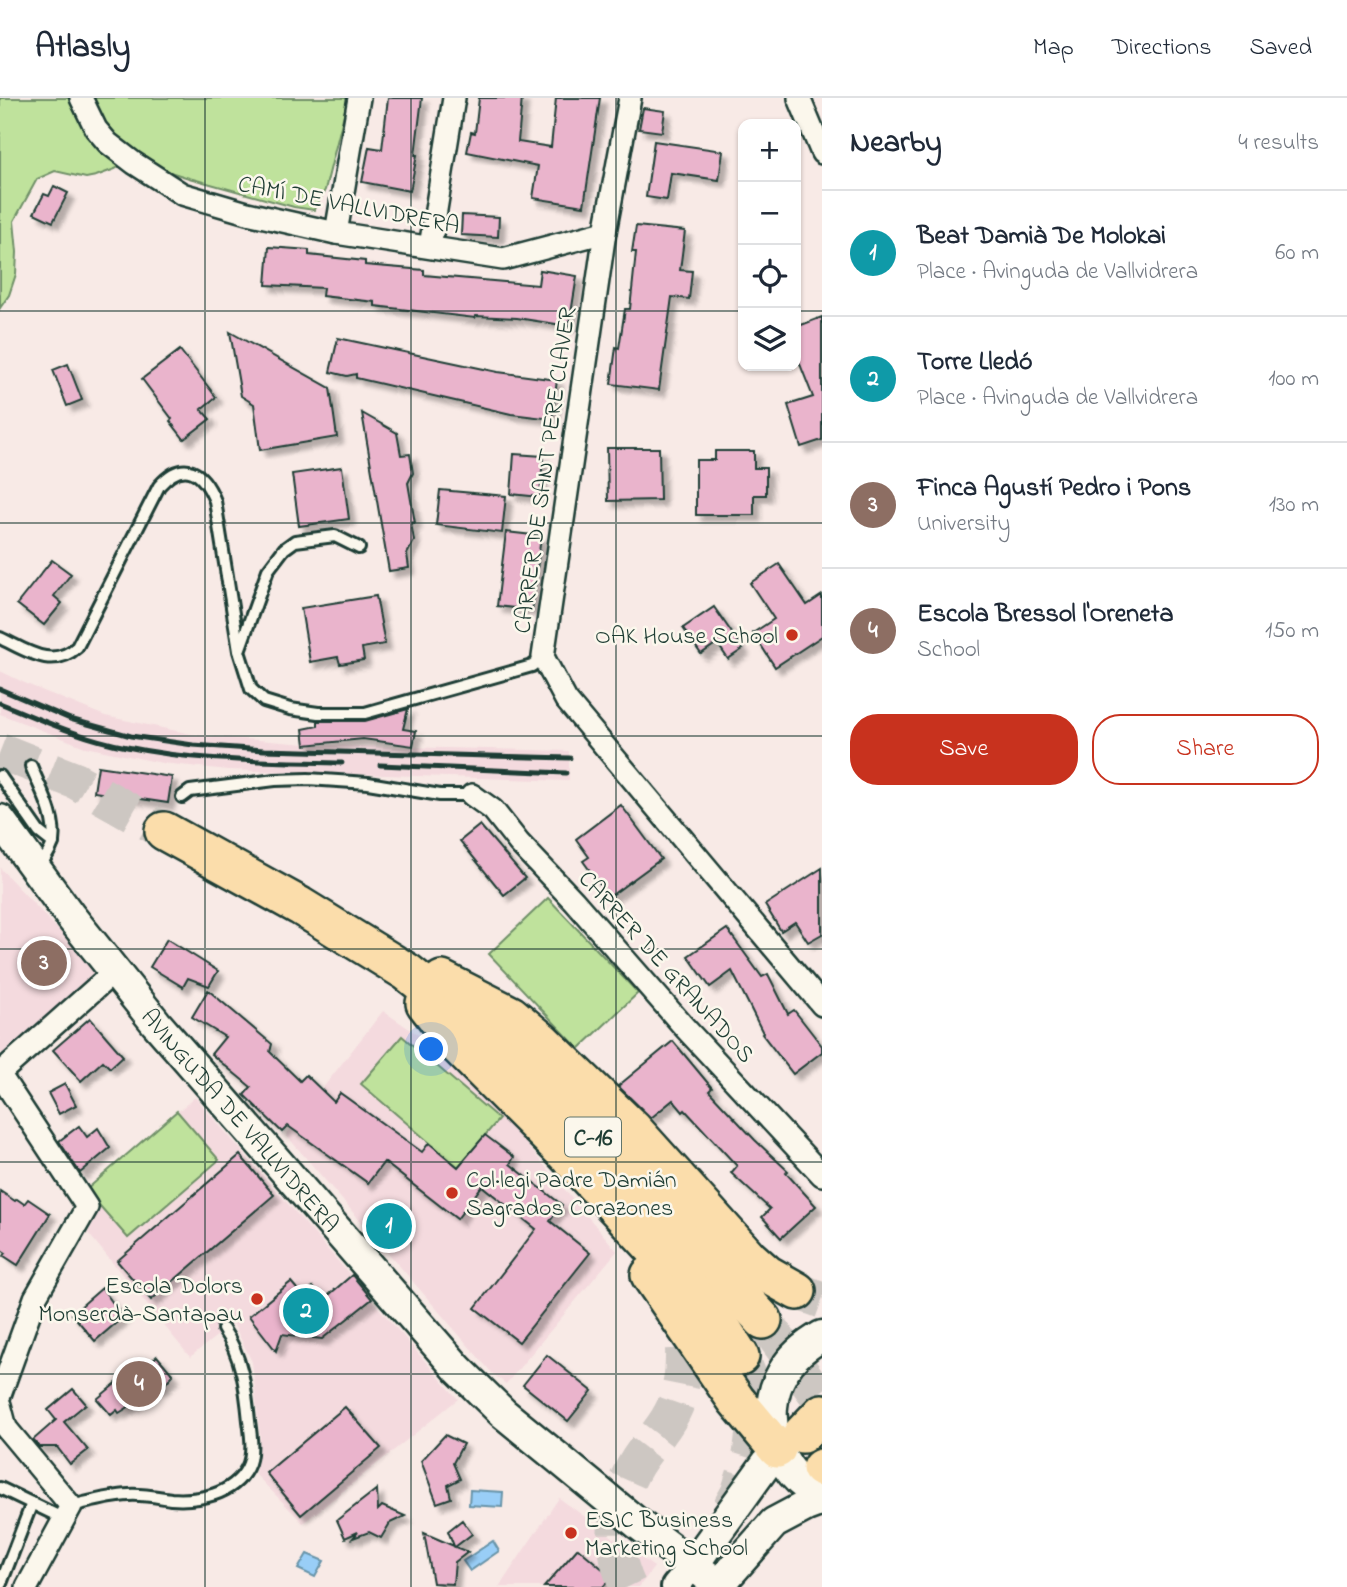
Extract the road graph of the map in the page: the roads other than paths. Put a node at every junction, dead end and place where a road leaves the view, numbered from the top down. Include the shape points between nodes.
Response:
1 (81, 98) edge
2 (359, 98) edge
3 (454, 98) edge
4 (630, 98) edge
5 (799, 98) edge
6 (822, 153) edge
7 (605, 232) junction
8 (336, 233) junction
9 (430, 247) junction
10 (359, 548) dead end
11 (0, 638) edge
12 (239, 651) junction
13 (543, 657) junction
14 (31, 766) dead end
15 (0, 776) edge
16 (472, 795) joint
17 (182, 797) dead end
18 (0, 820) edge
19 (164, 831) tunnel mouth
20 (53, 843) junction
21 (36, 872) junction
22 (116, 971) junction
23 (407, 972) junction
24 (822, 1005) edge
25 (0, 1074) edge
26 (503, 1091) junction
27 (822, 1175) edge
28 (661, 1256) junction
29 (809, 1289) tunnel mouth
30 (676, 1294) tunnel mouth
31 (763, 1320) tunnel mouth
32 (223, 1329) dead end
33 (822, 1336) edge
34 (740, 1356) tunnel mouth
35 (0, 1395) edge
36 (0, 1405) edge
37 (801, 1432) edge
38 (0, 1488) edge
39 (822, 1498) edge
40 (32, 1503) junction
41 (66, 1515) junction
42 (684, 1576) edge
43 (0, 1586) edge
44 (720, 1586) edge
45 (27, 1587) edge

1 - 8 street, CAMÍ DE VALLVIDRERA via 108,143 181,194
2 - 8 street
3 - 9 street
4 - 7 street, CARRER DE SANT PERE CLAVER
5 - 6 street
7 - 9 street, CAMÍ DE VALLVIDRERA via 503,259
7 - 13 street, CARRER DE SANT PERE CLAVER
8 - 9 street, CAMÍ DE VALLVIDRERA
10 - 12 lane via 335,536 295,541 284,549 268,570
11 - 12 lane via 41,658 54,659 73,651 159,486 186,470 209,485 215,501
12 - 13 lane via 251,689 264,701 335,714 365,713 532,666
13 - 24 street, CARRER DE SANT PERE CLAVER via 566,700
14 - 20 lane via 50,811
15 - 20 lane via 39,832
16 - 17 lane via 440,795 368,783 275,779 190,791
16 - 27 street, CARRER DE GRANADOS via 493,810
18 - 21 main road, AVINGUDA DE VALLVIDRERA
19 - 23 highway, C-16
20 - 21 lane
21 - 22 main road, AVINGUDA DE VALLVIDRERA
22 - 25 street
22 - 42 main road, AVINGUDA DE VALLVIDRERA via 156,1023 472,1384
23 - 26 highway via 431,1013
23 - 29 highway via 447,981 512,1015 632,1128 683,1161 758,1241 802,1276
23 - 31 highway, C-16 via 494,1041 601,1144
25 - 35 street via 87,1208 35,1298
26 - 28 highway
26 - 37 highway via 583,1196 635,1254 736,1400
28 - 30 highway
28 - 34 highway via 718,1322
32 - 41 lane via 236,1351 248,1407 250,1455 239,1479 211,1496 126,1495
33 - 37 main road via 794,1356 775,1390 772,1426
36 - 41 street via 6,1428
37 - 39 main road via 784,1463
37 - 42 main road
38 - 40 lane
39 - 44 main road via 774,1523
40 - 41 lane
40 - 43 lane
41 - 45 street
42 - 44 main road, AVINGUDA DE VALLVIDRERA

